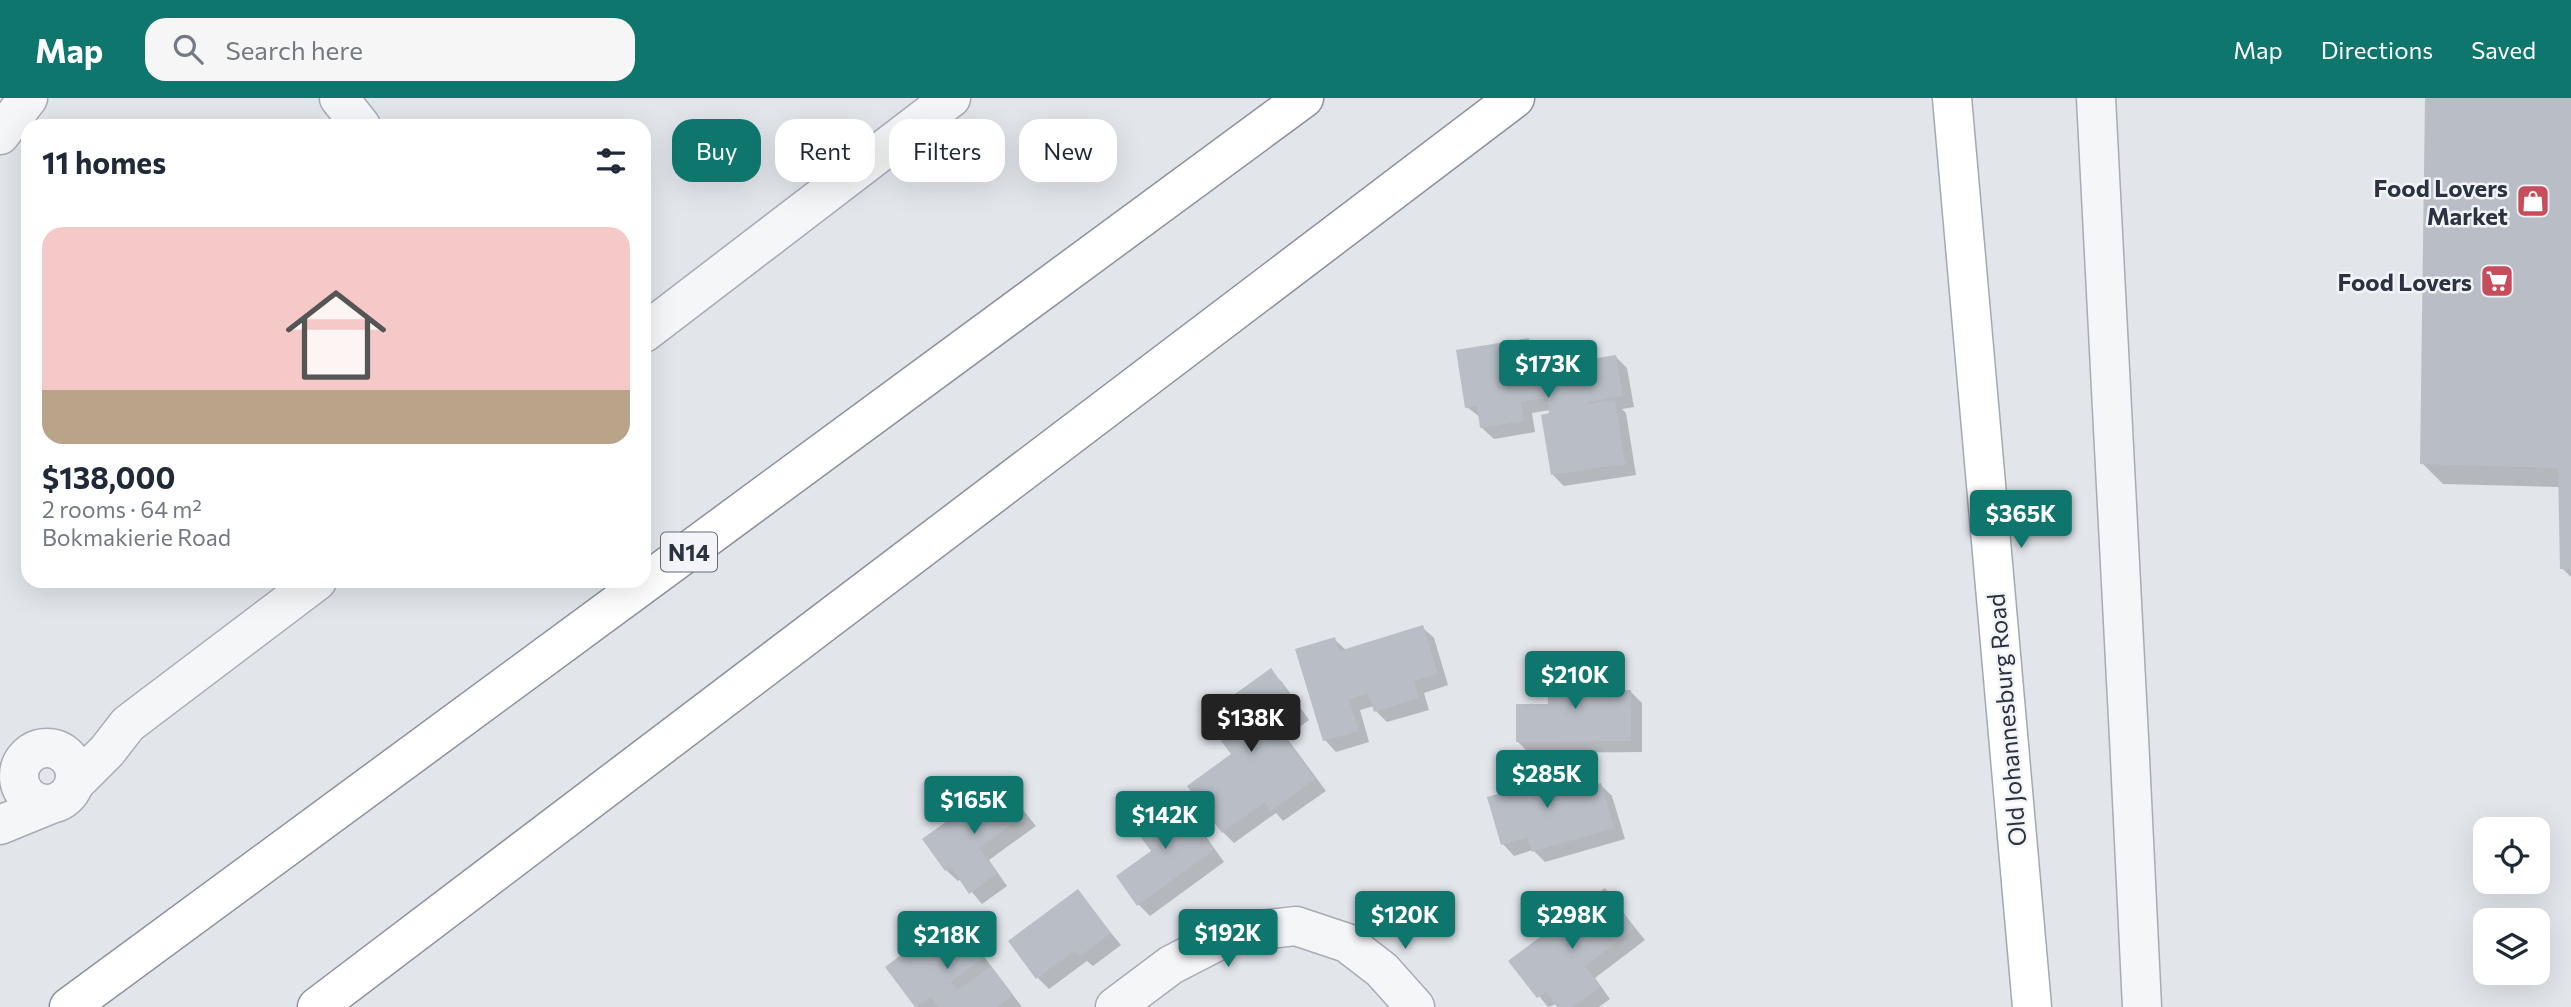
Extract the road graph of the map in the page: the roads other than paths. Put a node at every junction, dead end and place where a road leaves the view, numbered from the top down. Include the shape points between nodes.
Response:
1 (28, 98) edge
2 (339, 98) edge
3 (950, 98) edge
4 (1304, 98) edge
5 (1515, 98) edge
6 (1952, 98) edge
7 (2096, 98) edge
8 (355, 119) edge
9 (0, 135) edge
10 (651, 328) edge
11 (651, 579) edge
12 (308, 588) edge
13 (638, 588) edge
14 (128, 724) junction
15 (31, 758) junction
16 (62, 794) junction
17 (0, 811) edge
18 (0, 825) edge
19 (69, 1007) edge
20 (317, 1007) edge
21 (1115, 1007) edge
22 (1415, 1007) edge
23 (2032, 1007) edge
24 (2142, 1007) edge

1 - 9 street
2 - 8 street
3 - 10 street
4 - 11 main road, N14
5 - 20 main road
6 - 23 main road, Old Johannesburg Road
7 - 24 street
12 - 14 street
13 - 19 main road, N14
14 - 15 street
14 - 16 street
15 - 16 street via 20,787 32,801
15 - 16 street via 62,751 74,765
15 - 17 street
16 - 18 street
21 - 22 street via 1171,965 1233,933 1296,926 1347,943 1382,970

